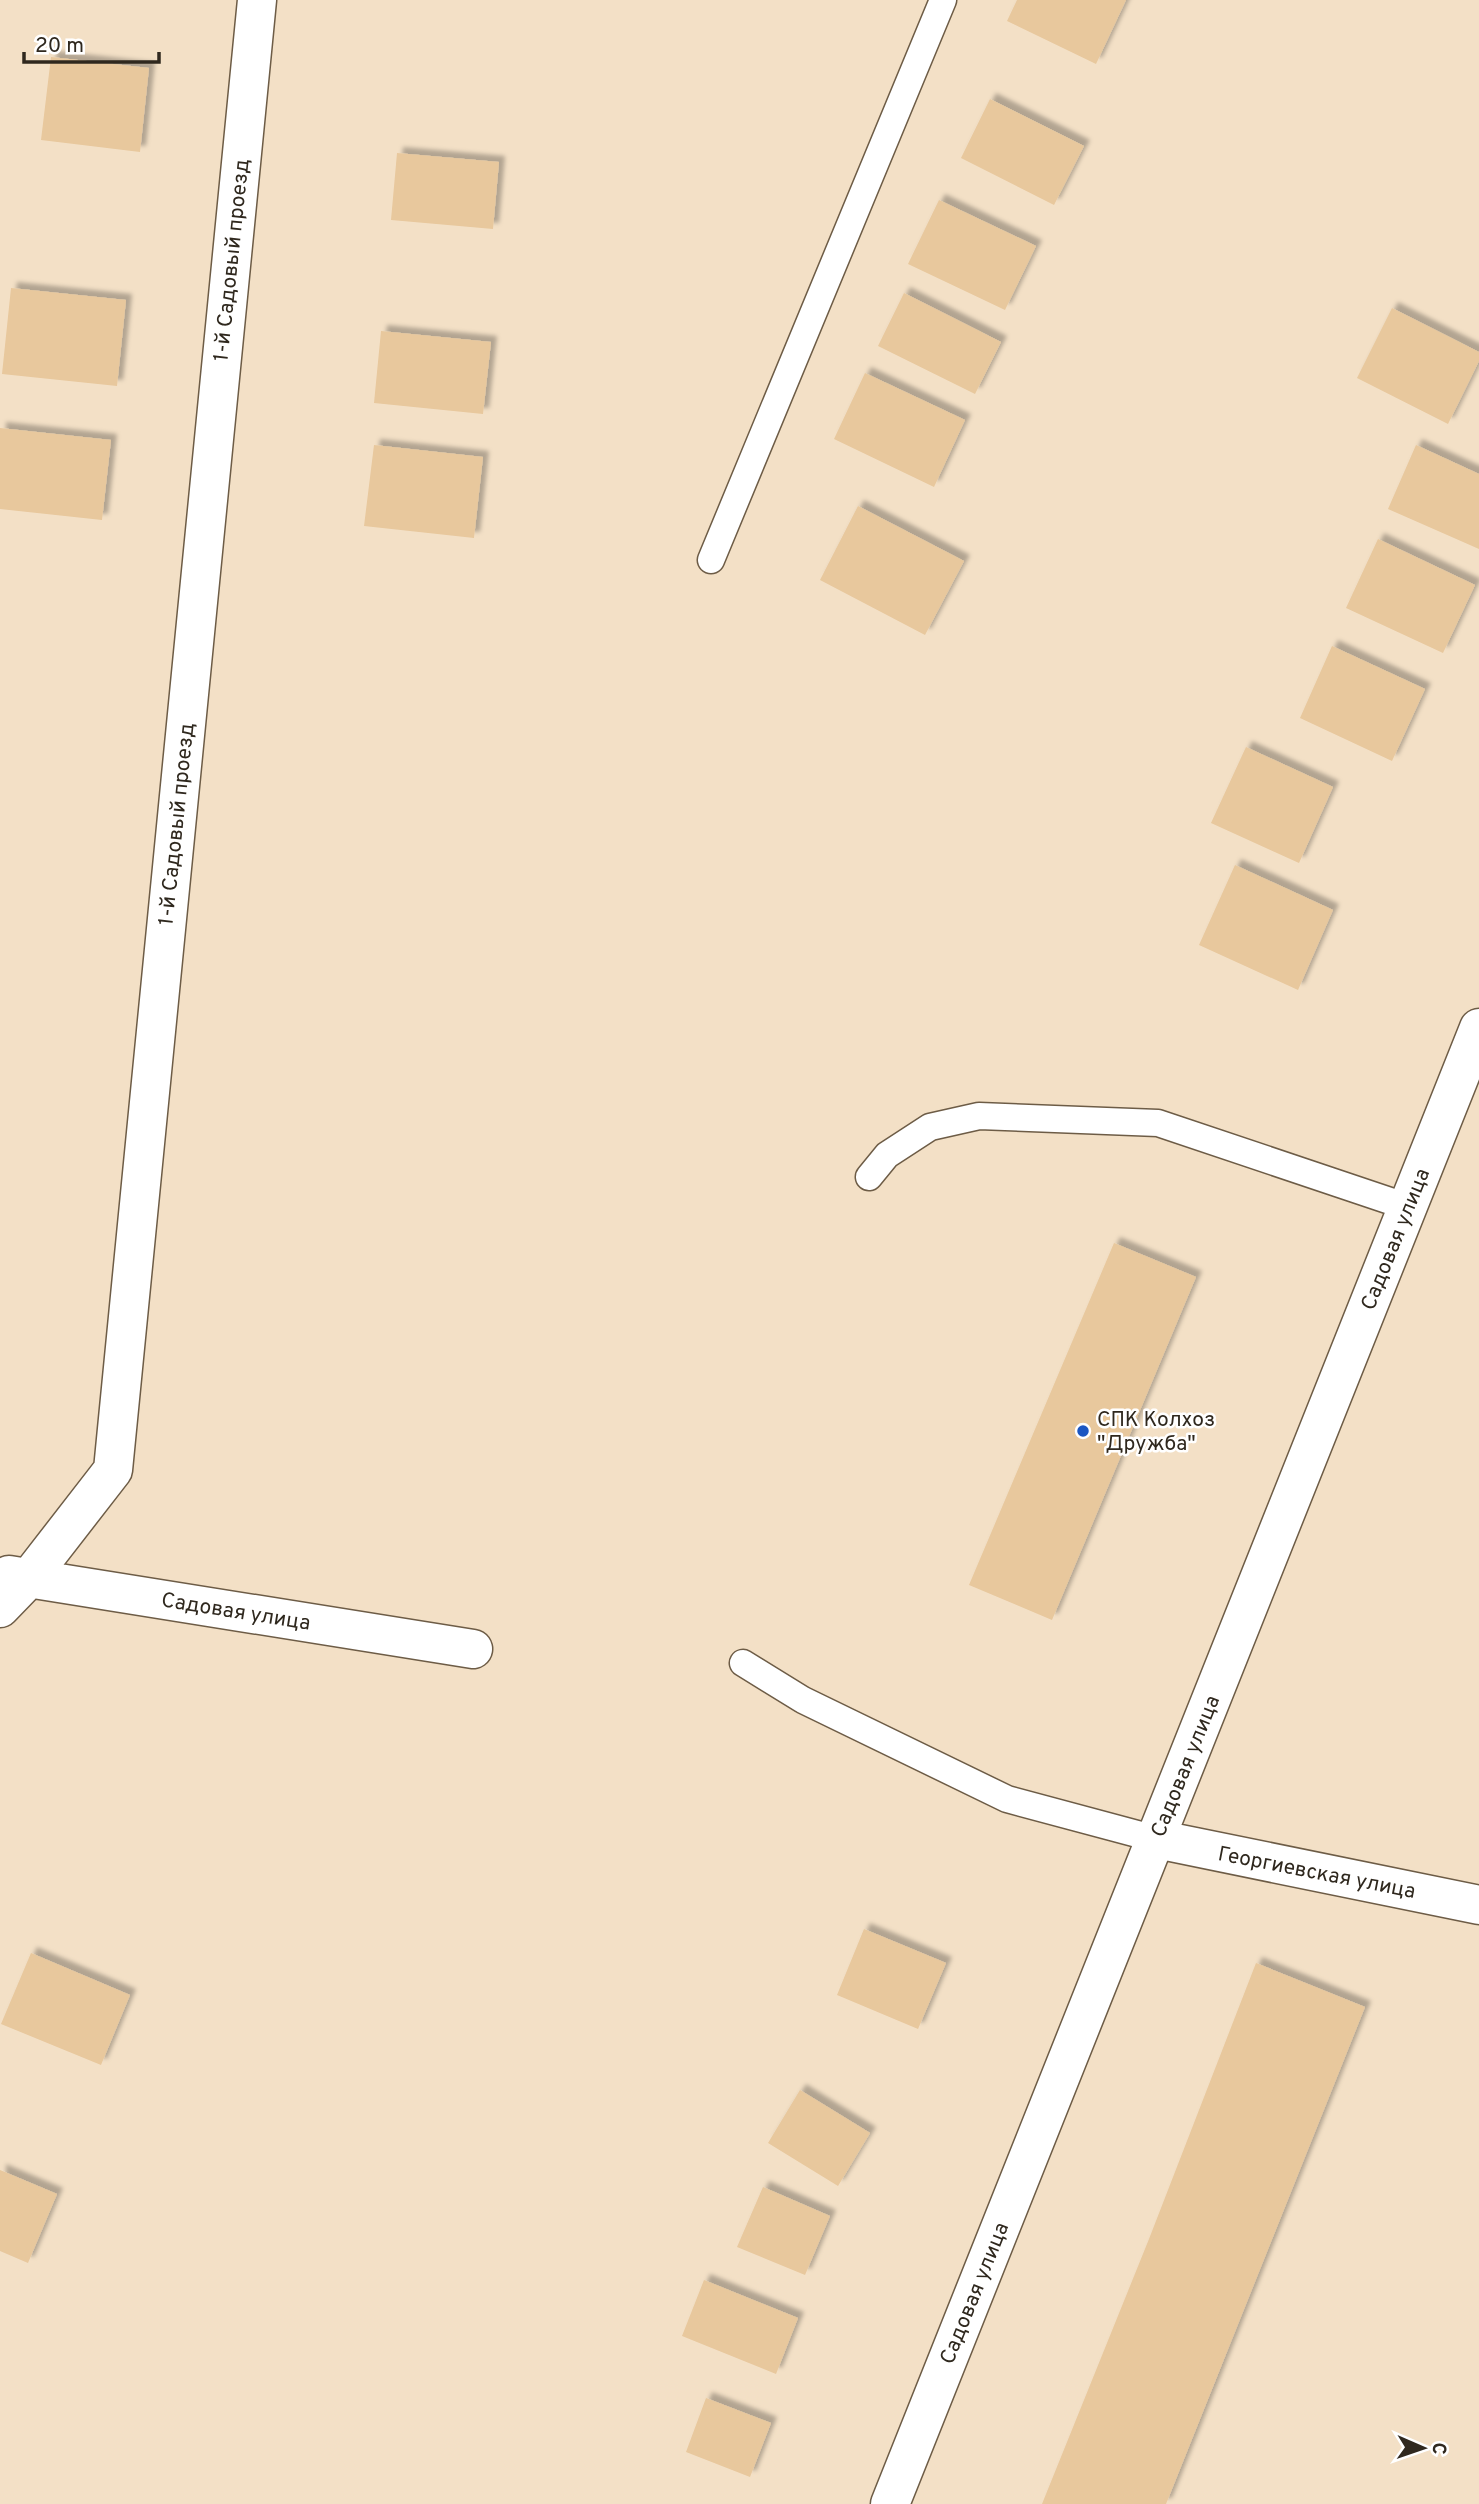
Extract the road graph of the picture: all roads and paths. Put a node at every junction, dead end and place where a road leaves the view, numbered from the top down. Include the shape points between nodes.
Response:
1 (257, 0) edge
2 (943, 0) edge
3 (711, 560) dead end
4 (1479, 1028) edge
5 (869, 1177) dead end
6 (1408, 1207) junction
7 (15, 1575) edge
8 (0, 1608) edge
9 (473, 1649) dead end
10 (743, 1663) dead end
11 (1156, 1839) junction
12 (1479, 1905) edge
13 (890, 2504) edge

1 - 7 street, 1-й Садовый проезд via 113,1470
2 - 3 lane
4 - 6 street, Садовая улица
5 - 6 lane via 887,1155 930,1126 979,1116 1158,1123
6 - 11 street, Садовая улица
7 - 8 street, 1-й Садовый проезд
7 - 9 street, Садовая улица
10 - 11 lane via 803,1700 1007,1799
11 - 12 street, Георгиевская улица
11 - 13 street, Садовая улица

